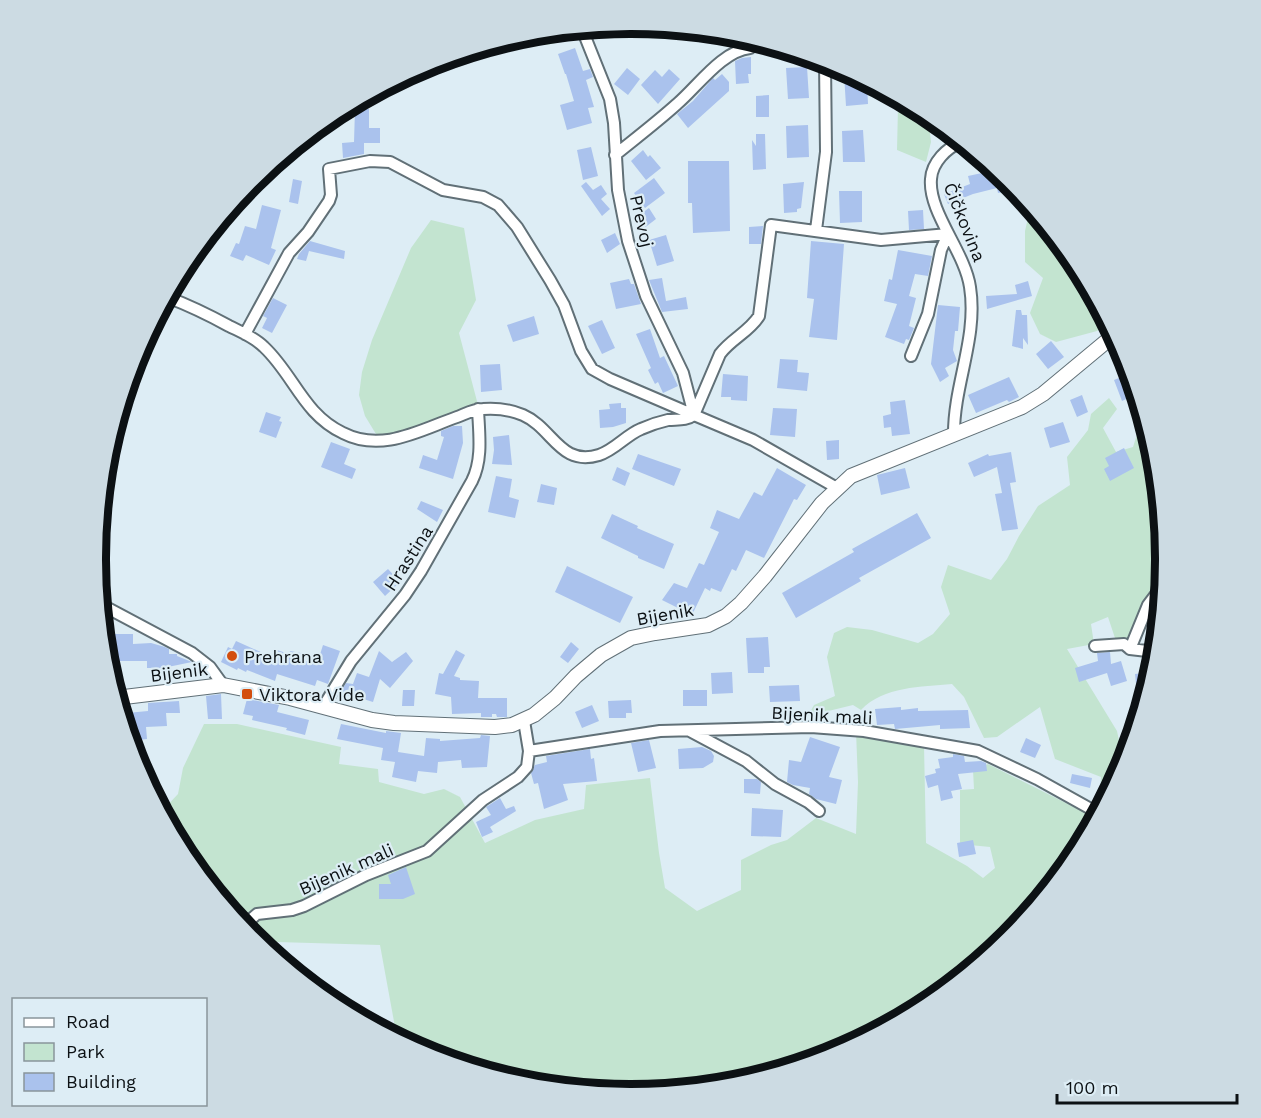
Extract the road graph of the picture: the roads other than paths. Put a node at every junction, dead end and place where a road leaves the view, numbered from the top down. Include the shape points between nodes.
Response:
1 (585, 37) edge
2 (749, 48) edge
3 (825, 72) edge
4 (955, 147) edge
5 (615, 155) junction
6 (816, 230) junction
7 (948, 234) junction
8 (174, 300) edge
9 (245, 333) junction
10 (1107, 341) edge
11 (911, 356) dead end
12 (478, 409) junction
13 (694, 415) junction
14 (954, 434) junction
15 (837, 489) junction
16 (1154, 598) edge
17 (108, 608) edge
18 (1095, 646) dead end
19 (1130, 650) junction
20 (1147, 651) edge
21 (224, 685) junction
22 (125, 697) edge
23 (323, 707) junction
24 (524, 721) junction
25 (687, 730) junction
26 (530, 751) junction
27 (1091, 809) edge
28 (819, 811) dead end
29 (250, 920) edge

1 - 5 street, Prevoj via 610,99
2 - 5 street via 728,56
3 - 6 street via 826,152
4 - 7 street, Čičkovina via 936,163 931,178
5 - 13 street, Prevoj via 621,208 633,259 683,373
6 - 7 street via 881,240
6 - 13 street via 771,225 759,316 725,346
7 - 11 street via 928,314
7 - 14 street, Čičkovina via 965,264 972,298
8 - 9 street
9 - 12 street via 266,348 319,417 353,438 403,438
9 - 13 street via 289,253 329,201 329,169 370,161 390,162 443,190 483,197 498,205 517,226 550,280 592,369
10 - 14 main road, Bijenik via 1022,407
12 - 13 street via 524,415 567,454 583,457 604,453 645,427
12 - 23 street, Hrastina via 479,457 472,481 422,571 351,661
13 - 15 street via 753,441
14 - 15 main road, Bijenik via 861,471
15 - 24 main road, Bijenik via 753,590 726,616 708,625 631,638 601,655
16 - 19 street
17 - 21 street via 192,653
18 - 19 street via 1124,644
19 - 20 street
21 - 22 main road, Bijenik
21 - 23 main road, Bijenik
23 - 24 main road, Bijenik via 394,723 495,727
24 - 26 street
25 - 26 street, Bijenik mali
25 - 27 street, Bijenik mali via 823,728 864,731 978,751
25 - 28 street via 746,761
26 - 29 street, Bijenik mali via 527,767 518,777 483,800 427,850 304,906 257,914

